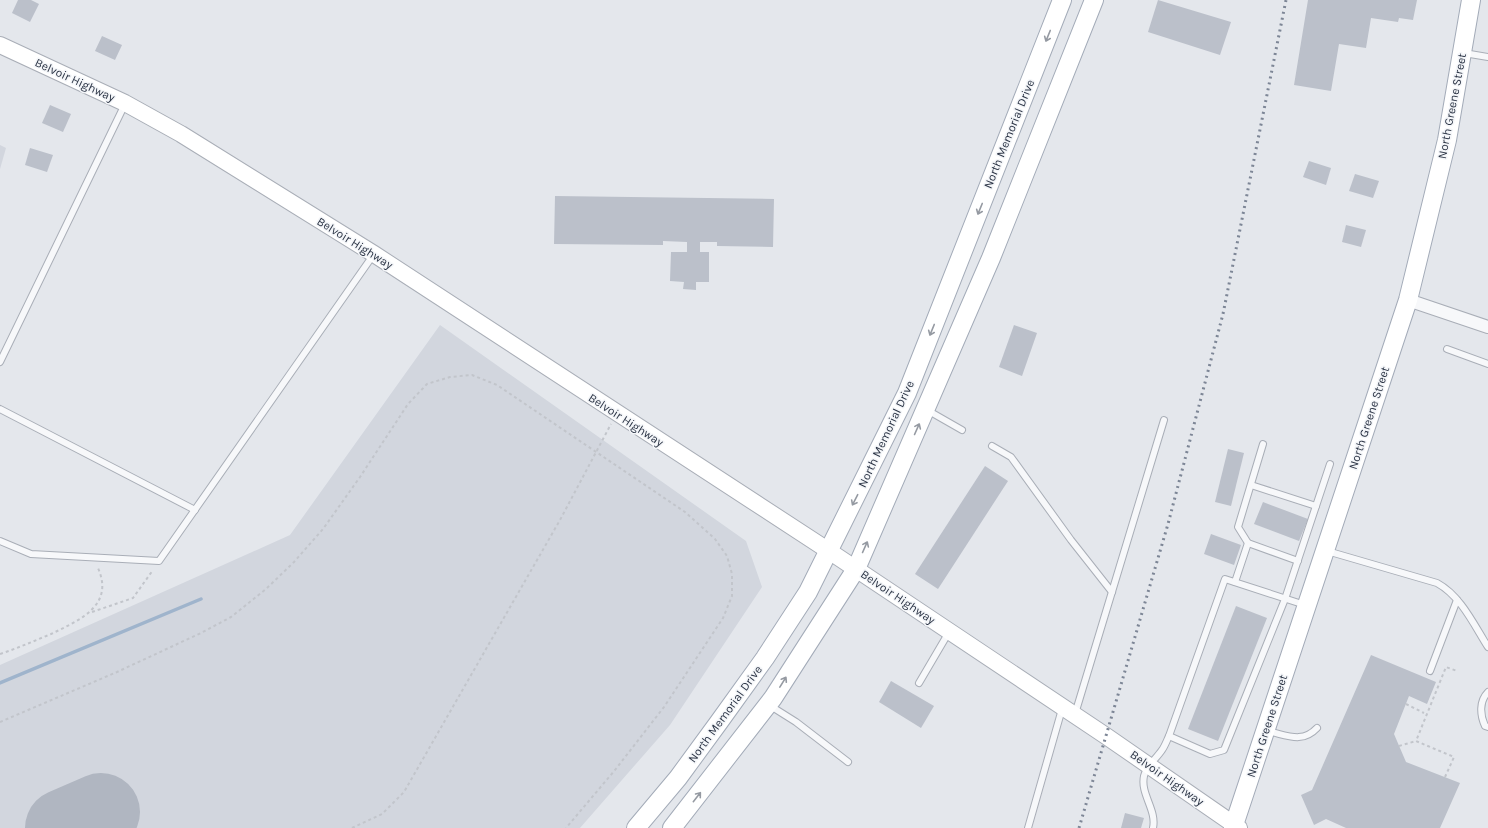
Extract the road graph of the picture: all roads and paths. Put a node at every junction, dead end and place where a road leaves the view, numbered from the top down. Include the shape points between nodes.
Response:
1 (1062, 0) edge
2 (1094, 0) edge
3 (1471, 0) edge
4 (0, 45) edge
5 (1462, 52) junction
6 (1488, 56) edge
7 (125, 103) junction
8 (374, 254) junction
9 (1408, 300) junction
10 (1488, 327) edge
11 (1447, 350) dead end
12 (0, 362) edge
13 (1488, 364) edge
14 (0, 409) edge
15 (926, 410) junction
16 (617, 414) junction
17 (1164, 420) dead end
18 (962, 430) dead end
19 (1263, 444) dead end
20 (992, 446) dead end
21 (597, 452) junction
22 (1330, 464) dead end
23 (1251, 485) junction
24 (1316, 506) junction
25 (195, 510) junction
26 (0, 541) edge
27 (1248, 543) junction
28 (829, 551) junction
29 (1325, 551) junction
30 (91, 558) junction
31 (1298, 560) junction
32 (159, 561) junction
33 (856, 569) junction
34 (1235, 582) junction
35 (1112, 592) junction
36 (1285, 599) junction
37 (1457, 600) junction
38 (1307, 606) junction
39 (91, 612) junction
40 (949, 632) junction
41 (1488, 647) edge
42 (0, 654) edge
43 (1430, 671) dead end
44 (1457, 671) dead end
45 (919, 683) dead end
46 (1488, 692) edge
47 (1406, 704) dead end
48 (768, 705) junction
49 (1069, 711) junction
50 (1424, 712) dead end
51 (0, 722) edge
52 (1488, 727) edge
53 (1317, 728) dead end
54 (1266, 731) junction
55 (1169, 736) junction
56 (1416, 740) junction
57 (1400, 746) dead end
58 (848, 762) dead end
59 (1149, 766) junction
60 (1445, 777) dead end
61 (1236, 827) edge
62 (352, 828) edge
63 (566, 828) edge
64 (636, 828) edge
65 (672, 828) edge
66 (1028, 828) edge
67 (1153, 828) edge

1 -> 28 main road, North Memorial Drive via 907,393
2 - 15 main road, North Memorial Drive via 991,258
3 - 5 main road, North Greene Street
4 - 7 street, Belvoir Highway
5 - 6 lane
5 - 9 main road, North Greene Street via 1447,140
7 - 8 street, Belvoir Highway via 181,134
7 - 12 lane
8 - 16 street, Belvoir Highway
8 - 25 lane
9 - 10 street
9 - 29 main road, North Greene Street
11 - 13 lane
14 - 25 lane
15 - 18 lane
33 -> 15 main road, North Memorial Drive
16 - 21 path
16 - 28 street, Belvoir Highway
17 - 35 lane
19 - 23 lane
20 - 35 lane via 1011,457
21 - 51 path via 497,385 472,375 450,377 427,384 408,404 322,529 294,562 266,589 202,633
21 - 62 path via 404,792 382,814
21 - 63 path via 686,512 715,538 727,556 732,574 732,596 723,618 664,706 616,770
22 - 24 lane
23 - 24 lane
23 - 27 lane via 1238,527
24 - 31 lane
25 - 32 lane
26 - 30 lane via 31,554
27 - 31 lane
27 - 34 lane
28 - 33 street, Belvoir Highway
28 - 64 main road, North Memorial Drive via 808,592 765,658 678,778
29 - 37 lane via 1436,583 1448,589
29 - 38 main road, North Greene Street
30 - 32 lane
30 - 39 path via 102,578 102,590 99,601
31 - 36 lane
32 - 39 path via 133,598
33 - 40 street, Belvoir Highway
48 -> 33 main road, North Memorial Drive
34 - 36 lane
34 - 55 lane via 1225,579
35 - 49 lane
36 - 38 lane
36 - 55 lane via 1224,750 1210,754
37 - 41 lane
37 - 43 lane
38 - 54 main road, North Greene Street
39 - 42 path via 75,623
40 - 45 lane
40 - 49 street, Belvoir Highway
44 - 56 path via 1446,667
46 - 52 lane via 1481,704 1481,717
47 - 50 path
48 - 58 lane via 796,722
65 -> 48 main road, North Memorial Drive
49 - 59 street, Belvoir Highway
49 - 66 lane
53 - 54 lane via 1310,735 1301,738
54 - 61 main road, North Greene Street
55 - 59 lane
56 - 57 path
56 - 60 path via 1454,757
59 - 61 street, Belvoir Highway
59 - 67 lane via 1144,776 1144,787 1155,820

